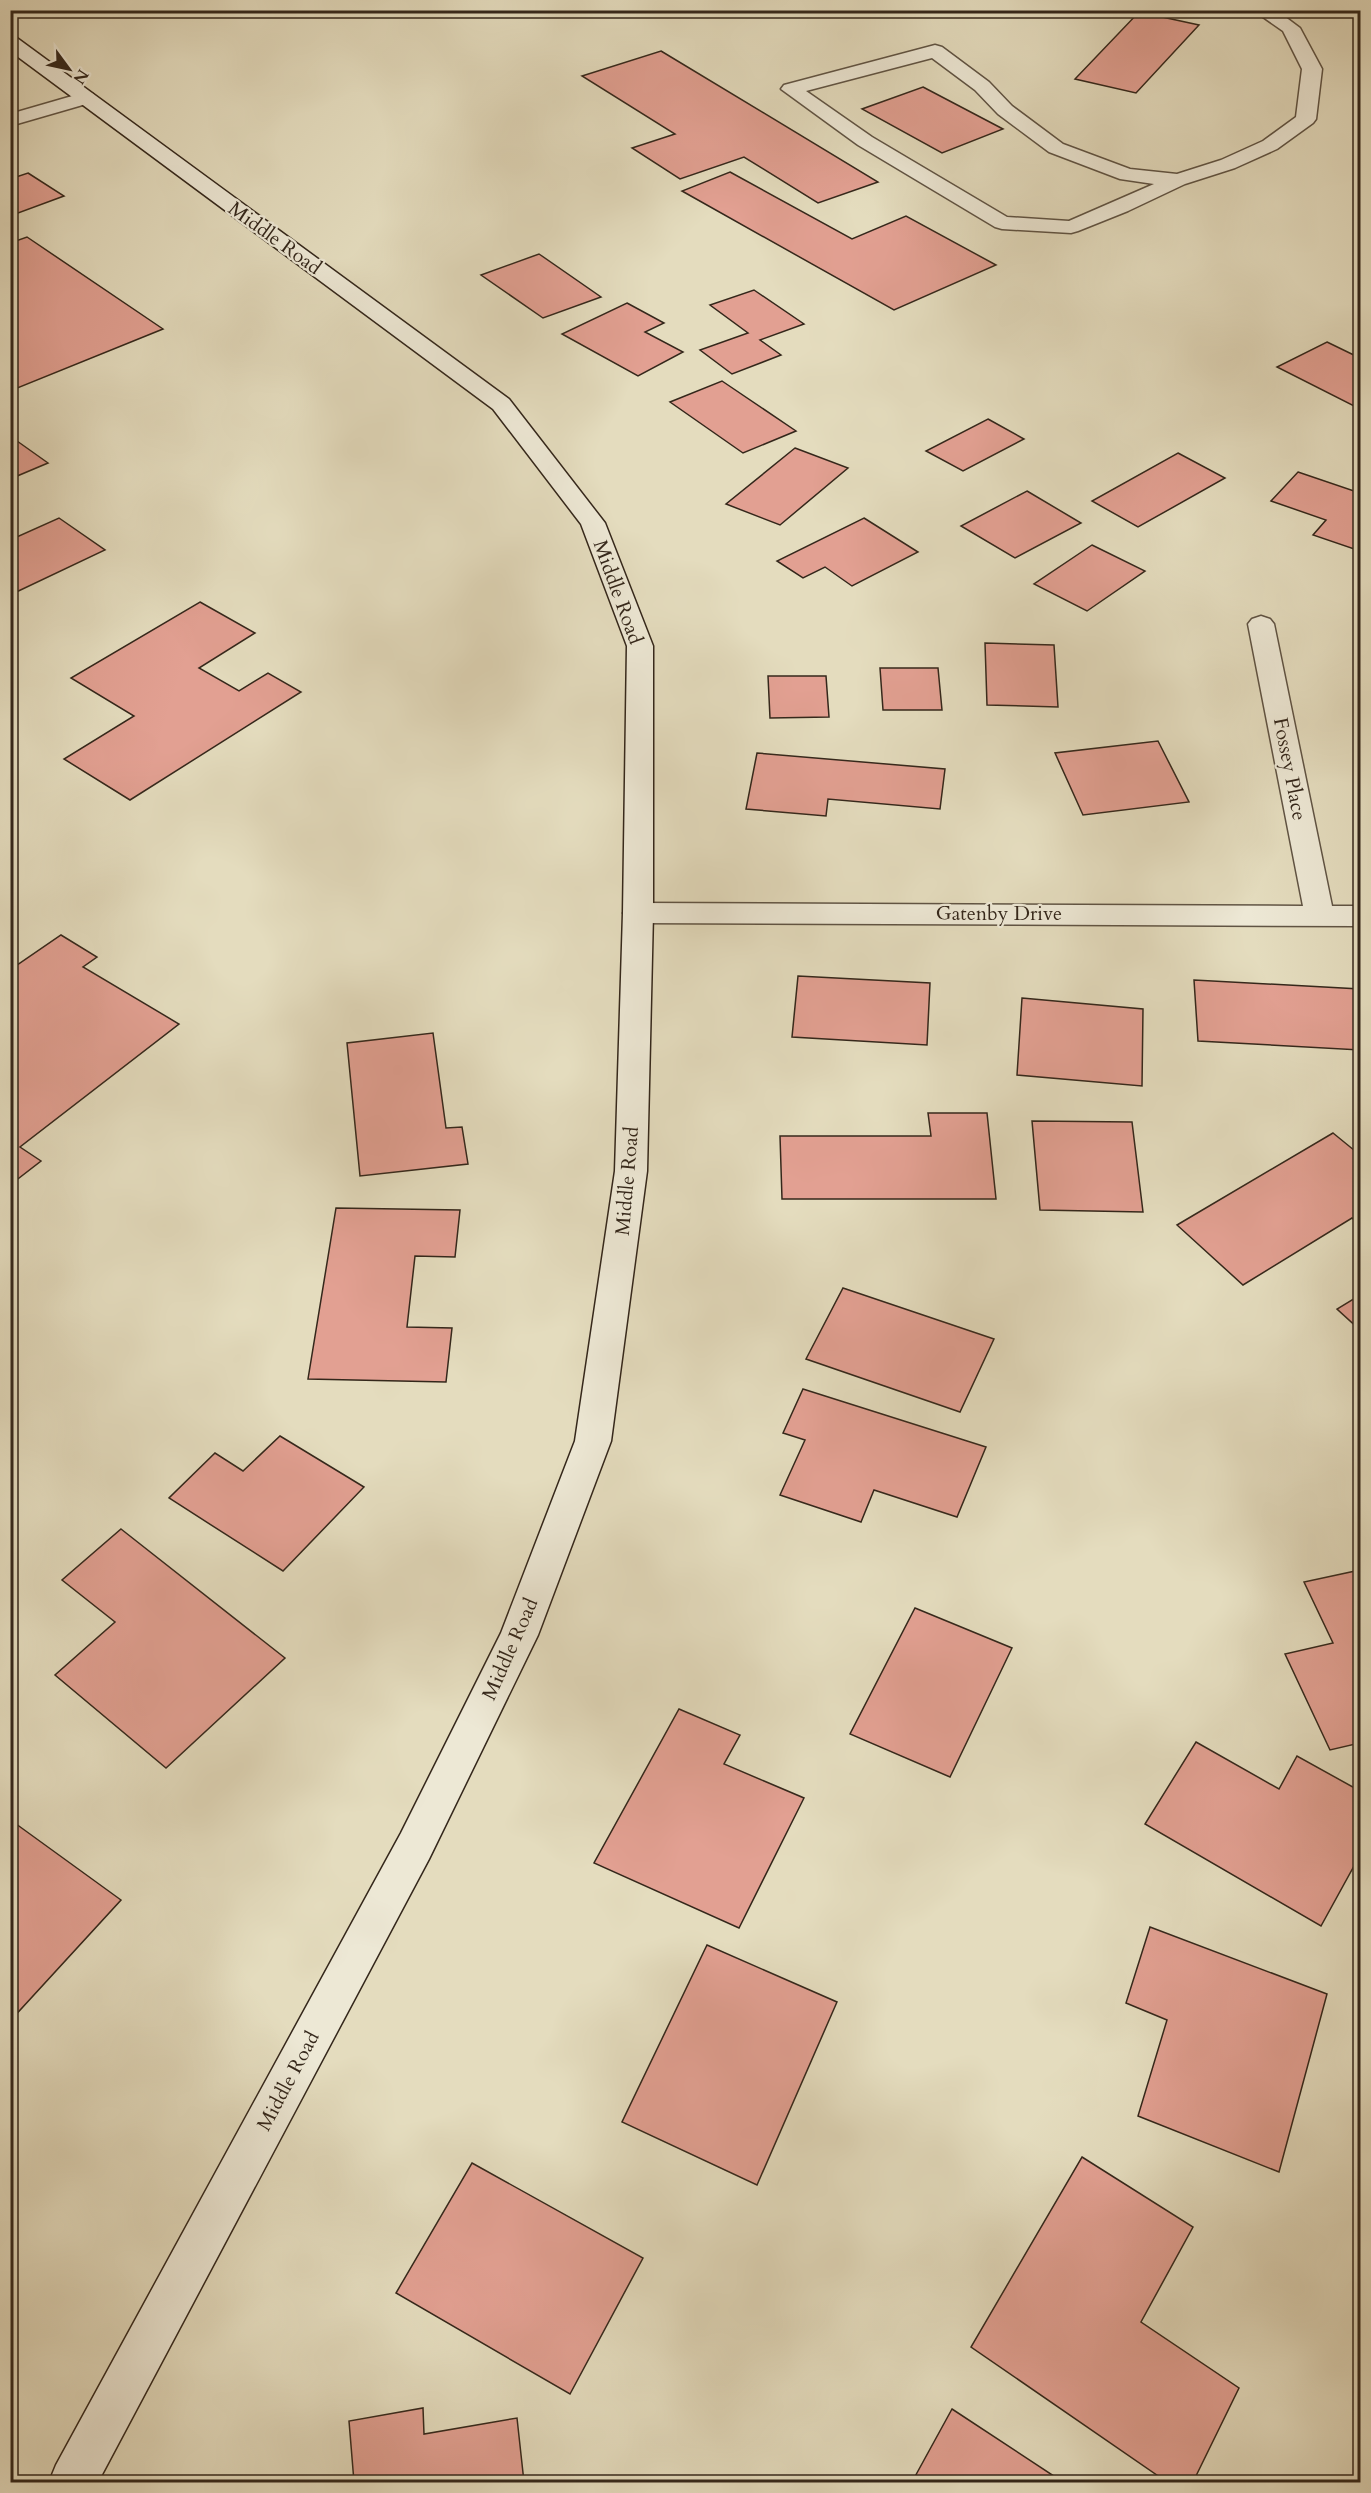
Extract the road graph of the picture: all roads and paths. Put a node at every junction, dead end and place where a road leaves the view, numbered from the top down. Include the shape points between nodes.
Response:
1 (1262, 10) edge
2 (10, 42) edge
3 (86, 98) junction
4 (10, 120) edge
5 (1178, 180) junction
6 (1261, 624) dead end
7 (638, 913) junction
8 (1318, 914) junction
9 (1360, 915) edge
10 (73, 2482) edge

1 - 5 main road via 1291,28 1312,69 1306,119 1270,146
2 - 3 main road, Middle Road
3 - 4 main road
3 - 7 main road, Middle Road via 501,404 593,523 640,646
5 - 5 main road via 1071,227 1002,223 865,141 791,89 934,51 1056,148 1127,175
6 - 8 main road, Fossey Place
7 - 8 main road, Gatenby Drive
7 - 10 main road, Middle Road via 631,1171 593,1441 519,1635 415,1846
8 - 9 main road, Gatenby Drive

